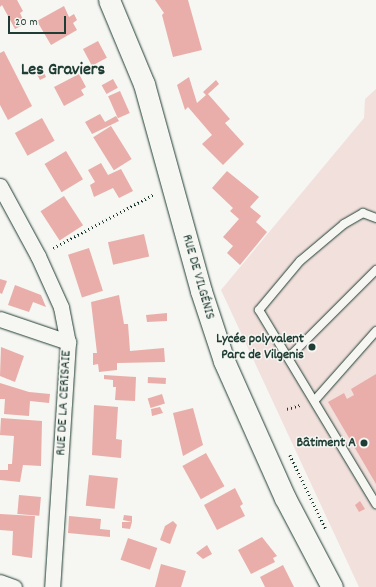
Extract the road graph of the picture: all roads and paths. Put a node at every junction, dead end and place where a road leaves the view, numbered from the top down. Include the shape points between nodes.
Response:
1 (109, 0) edge
2 (0, 186) edge
3 (162, 190) dead end
4 (376, 218) edge
5 (38, 256) junction
6 (376, 270) edge
7 (0, 319) edge
8 (376, 331) edge
9 (68, 342) junction
10 (288, 357) junction
11 (315, 400) junction
12 (289, 453) dead end
13 (376, 504) edge
14 (327, 531) dead end
15 (0, 582) edge
16 (14, 587) edge
17 (52, 587) edge
18 (332, 587) edge

1 - 18 street, RUE DE VILGÉNIS via 144,84 224,361 285,498
2 - 5 street, RUE DE LA CERISAIE
3 - 5 path
4 - 10 lane via 363,213 344,224 300,261 259,310
5 - 9 street, RUE DE LA CERISAIE via 61,307
6 - 10 lane
7 - 9 street
8 - 11 lane
9 - 17 street, RUE DE LA CERISAIE
10 - 11 lane
11 - 13 lane
12 - 14 path
15 - 16 street

